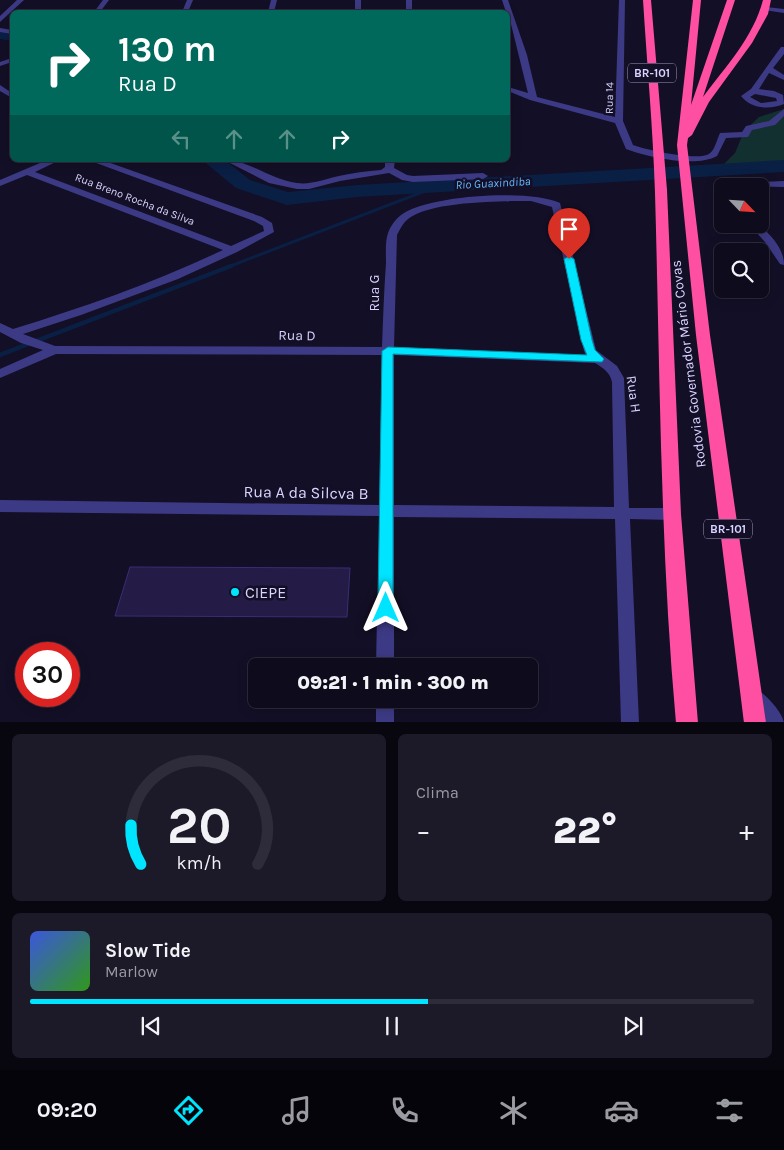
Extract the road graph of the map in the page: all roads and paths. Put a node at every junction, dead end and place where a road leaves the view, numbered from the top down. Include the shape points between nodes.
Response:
1 (22, 0) edge
2 (622, 0) edge
3 (647, 0) edge
4 (697, 0) edge
5 (731, 0) edge
6 (767, 5) edge
7 (11, 10) edge
8 (10, 11) edge
9 (784, 12) edge
10 (510, 15) edge
11 (0, 20) edge
12 (784, 48) edge
13 (781, 56) edge
14 (768, 69) junction
15 (784, 78) edge
16 (510, 90) edge
17 (754, 91) dead end
18 (533, 98) junction
19 (510, 99) edge
20 (784, 111) edge
21 (619, 121) junction
22 (682, 145) junction
23 (50, 162) edge
24 (99, 162) edge
25 (233, 162) edge
26 (390, 165) edge
27 (0, 171) edge
28 (28, 172) junction
29 (483, 176) dead end
30 (12, 178) junction
31 (0, 183) edge
32 (784, 184) edge
33 (769, 185) edge
34 (763, 233) edge
35 (392, 235) joint
36 (233, 250) junction
37 (784, 262) edge
38 (0, 327) edge
39 (14, 333) junction
40 (54, 350) junction
41 (388, 351) junction
42 (598, 359) junction
43 (0, 374) edge
44 (0, 506) edge
45 (387, 511) junction
46 (622, 514) junction
47 (672, 514) junction
48 (385, 658) edge
49 (750, 692) junction
50 (385, 708) edge
51 (384, 722) edge
52 (630, 722) edge
53 (687, 722) edge
54 (754, 722) edge
55 (776, 722) edge

1 - 7 street
2 - 21 street, Rua 14
3 - 47 highway, Rodovia Governador Mário Covas / BR-101 via 661,190
4 - 22 highway, Rodovia Governador Mário Covas / BR-101
5 - 22 highway, BR-101
6 - 9 street
6 - 22 highway via 750,39 697,114
8 - 11 street
10 - 18 street
12 - 13 street
13 - 14 street
14 - 15 street
14 - 17 street
16 - 18 street
18 - 19 street
18 - 21 street
20 - 21 street, Rua 14 via 772,123 750,128 745,135 722,135 715,153 695,157 647,153 629,147
22 - 49 highway, Rodovia Governador Mário Covas / BR-101 via 703,335
23 - 28 street
24 - 36 street via 268,225 268,234
25 - 26 street via 272,181 297,186 309,186
26 - 29 street via 405,178 413,179
27 - 30 street
28 - 30 street
28 - 36 street, Rua Breno Rocha da Silva
30 - 31 street
32 - 33 street
34 - 37 street
35 - 41 street, Rua G
35 - 42 street, Rua H via 400,220 432,206 501,199 540,198 552,201 558,205 586,340
36 - 39 street via 146,288
38 - 39 street, Rua D
39 - 40 street, Rua D
40 - 41 street, Rua D
40 - 43 street
41 - 42 street, Rua D
41 - 45 street, Rua G
42 - 46 street, Rua H via 611,367 618,380
44 - 45 street, Rua A da Silcva B
45 - 46 street, Rua A da Silcva B
45 - 48 street, Rua G
46 - 47 street, Rua A da Silcva B
46 - 52 street, Rua H
47 - 53 highway, Rodovia Governador Mário Covas / BR-101
49 - 54 highway, Rodovia Governador Mário Covas / BR-101
49 - 55 street
50 - 51 street

